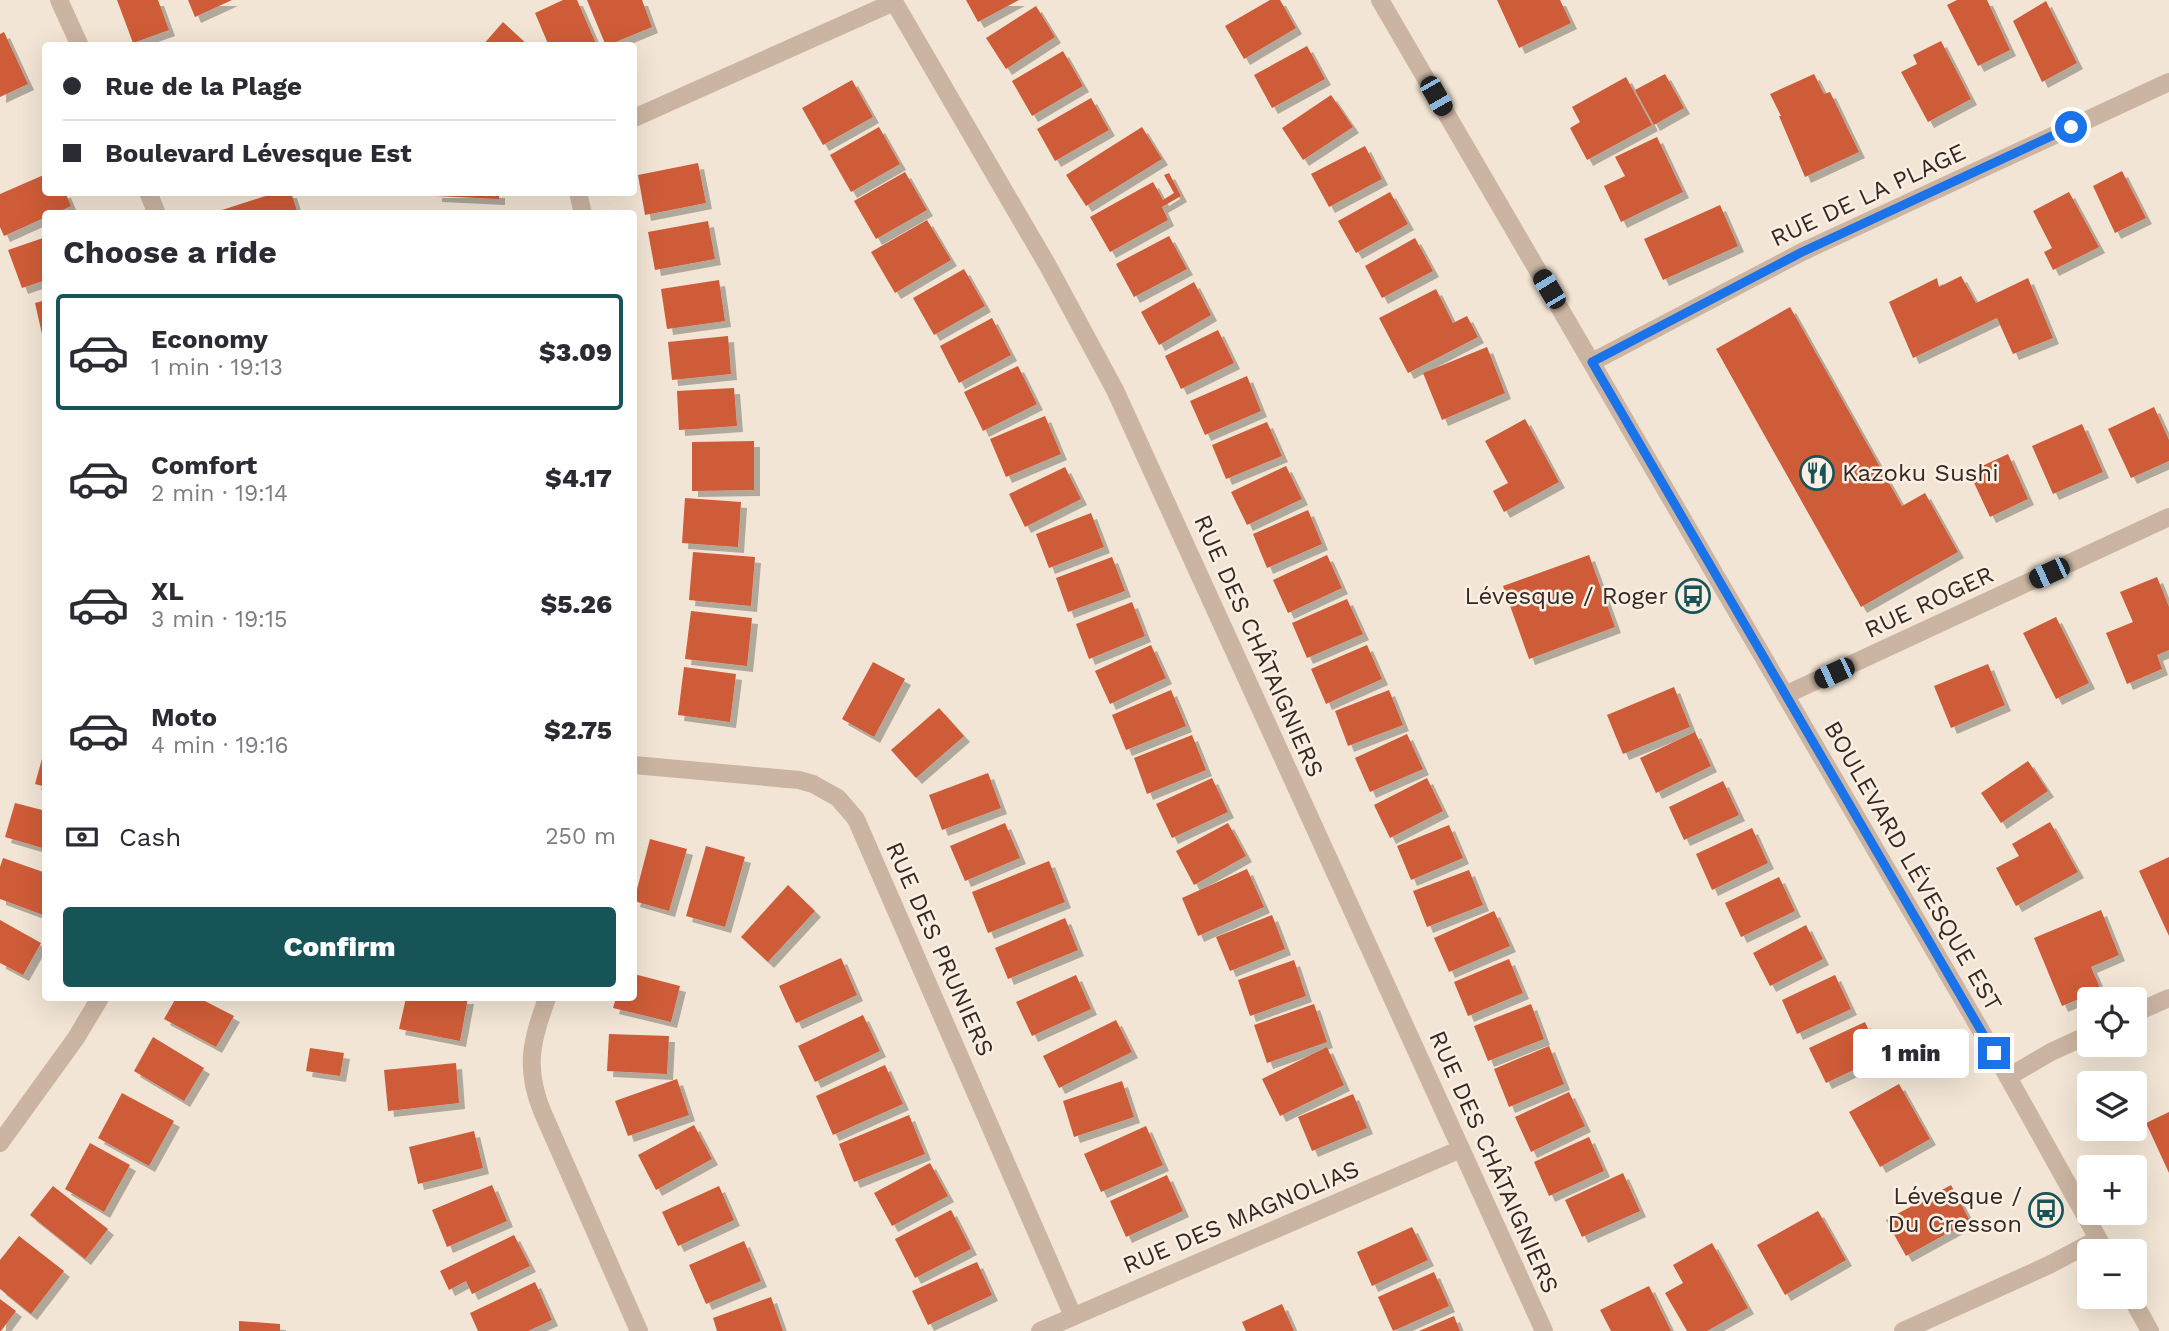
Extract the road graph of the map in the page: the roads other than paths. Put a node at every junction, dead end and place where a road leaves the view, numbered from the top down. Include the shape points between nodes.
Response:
1 (60, 0) edge
2 (1380, 0) edge
3 (894, 1) edge
4 (78, 42) edge
5 (2169, 82) edge
6 (637, 117) edge
7 (1592, 362) junction
8 (2169, 517) edge
9 (1785, 695) junction
10 (637, 765) edge
11 (2169, 998) edge
12 (98, 1001) edge
13 (546, 1001) edge
14 (2147, 1008) edge
15 (2077, 1040) edge
16 (2008, 1077) junction
17 (0, 1143) edge
18 (1461, 1149) junction
19 (2098, 1239) edge
20 (2077, 1254) edge
21 (2138, 1309) edge
22 (1073, 1316) junction
23 (639, 1331) edge
24 (1041, 1331) edge
25 (1544, 1331) edge
26 (1903, 1331) edge
27 (2150, 1331) edge

1 - 4 street
2 - 7 street, BOULEVARD LÉVESQUE EST
3 - 6 street
3 - 18 street, RUE DES CHÂTAIGNIERS via 1115,390
5 - 7 street, RUE DE LA PLAGE via 1802,252
7 - 9 street, BOULEVARD LÉVESQUE EST
8 - 9 street, RUE ROGER
9 - 16 street, BOULEVARD LÉVESQUE EST
10 - 22 street, RUE DES PRUNIERS via 800,780 826,790 848,807
11 - 14 street
12 - 17 street
13 - 23 street via 532,1044 532,1082
15 - 16 street
16 - 19 street, BOULEVARD LÉVESQUE EST
18 - 22 street, RUE DES MAGNOLIAS
18 - 25 street, RUE DES CHÂTAIGNIERS
20 - 26 street
21 - 27 street
22 - 24 street, RUE DES MAGNOLIAS

